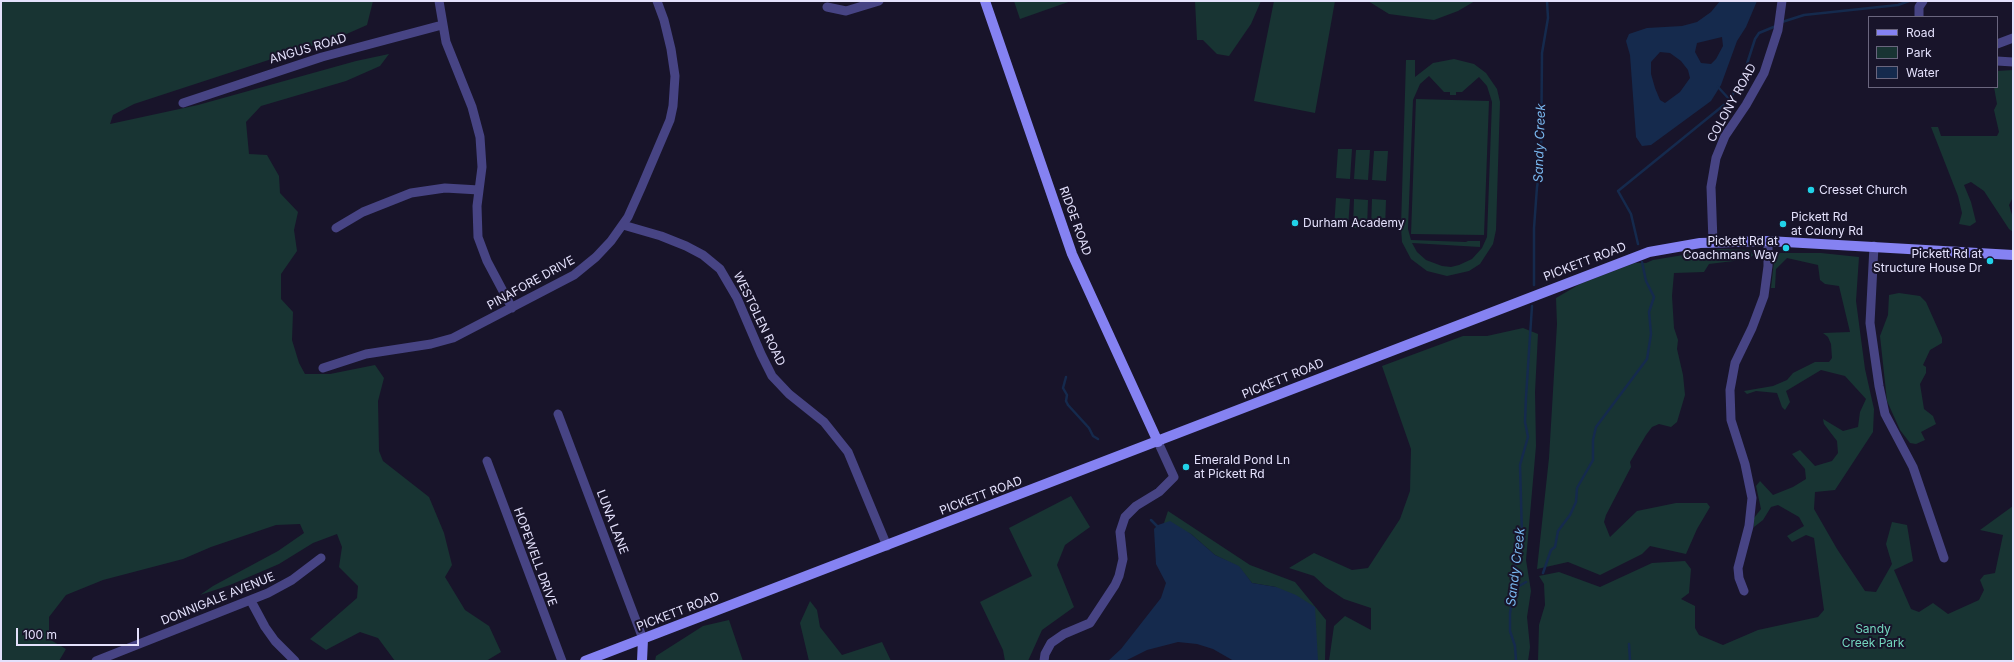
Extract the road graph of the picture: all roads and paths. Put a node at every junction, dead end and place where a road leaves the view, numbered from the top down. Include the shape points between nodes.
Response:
1 (439, 1) edge
2 (657, 1) edge
3 (879, 1) edge
4 (985, 1) edge
5 (1782, 1) edge
6 (1923, 1) edge
7 (827, 7) dead end
8 (1919, 16) edge
9 (442, 25) junction
10 (2013, 38) edge
11 (1998, 44) edge
12 (1998, 61) edge
13 (2013, 62) edge
14 (183, 103) dead end
15 (479, 190) junction
16 (623, 224) junction
17 (336, 228) dead end
18 (1768, 241) junction
19 (1713, 242) junction
20 (1874, 246) junction
21 (2013, 255) edge
22 (512, 308) junction
23 (323, 368) dead end
24 (558, 414) dead end
25 (1158, 442) junction
26 (487, 460) dead end
27 (886, 546) junction
28 (321, 558) dead end
29 (1944, 558) dead end
30 (1744, 591) dead end
31 (251, 601) junction
32 (643, 639) junction
33 (96, 661) edge
34 (295, 661) edge
35 (562, 661) edge
36 (585, 661) edge
37 (642, 661) edge
38 (1044, 661) edge

1 - 9 street
2 - 16 street, PINAFORE DRIVE via 671,49 675,93 670,120
3 - 7 street via 846,11
4 - 25 street, RIDGE ROAD via 1072,254
5 - 19 street, COLONY ROAD via 1778,30 1764,72 1725,136 1716,158 1710,187
6 - 8 street via 1919,7
9 - 14 street, ANGUS ROAD via 307,62
9 - 15 street via 446,42 477,122 482,156
10 - 11 street
12 - 13 street
15 - 17 street via 445,188 411,193 363,212
15 - 22 street via 478,237 487,261
16 - 22 street, PINAFORE DRIVE via 611,241 584,268
16 - 27 street, WESTGLEN ROAD via 686,246 703,255 720,269 737,298 772,376 789,394 832,430 848,452
18 - 19 street, PICKETT ROAD
18 - 20 street, PICKETT ROAD
18 - 30 street via 1764,296 1735,363 1730,390 1731,420 1745,464 1752,498 1749,526 1738,568 1738,578
19 - 25 street, PICKETT ROAD via 1685,244 1636,256
20 - 21 street, PICKETT ROAD
20 - 29 street via 1870,322 1884,407 1891,428 1913,467
22 - 23 street, PINAFORE DRIVE via 467,332 441,342 366,354
24 - 32 street, LUNA LANE
25 - 27 street, PICKETT ROAD
25 - 38 street via 1174,477 1160,492 1136,506 1125,517 1120,532 1123,559 1115,585 1090,623 1064,634 1051,643 1046,650
26 - 35 street, HOPEWELL DRIVE
27 - 32 street, PICKETT ROAD
28 - 31 street, DONNIGALE AVENUE via 282,586
31 - 33 street, DONNIGALE AVENUE
31 - 34 street via 274,641
32 - 36 street, PICKETT ROAD
32 - 37 street

